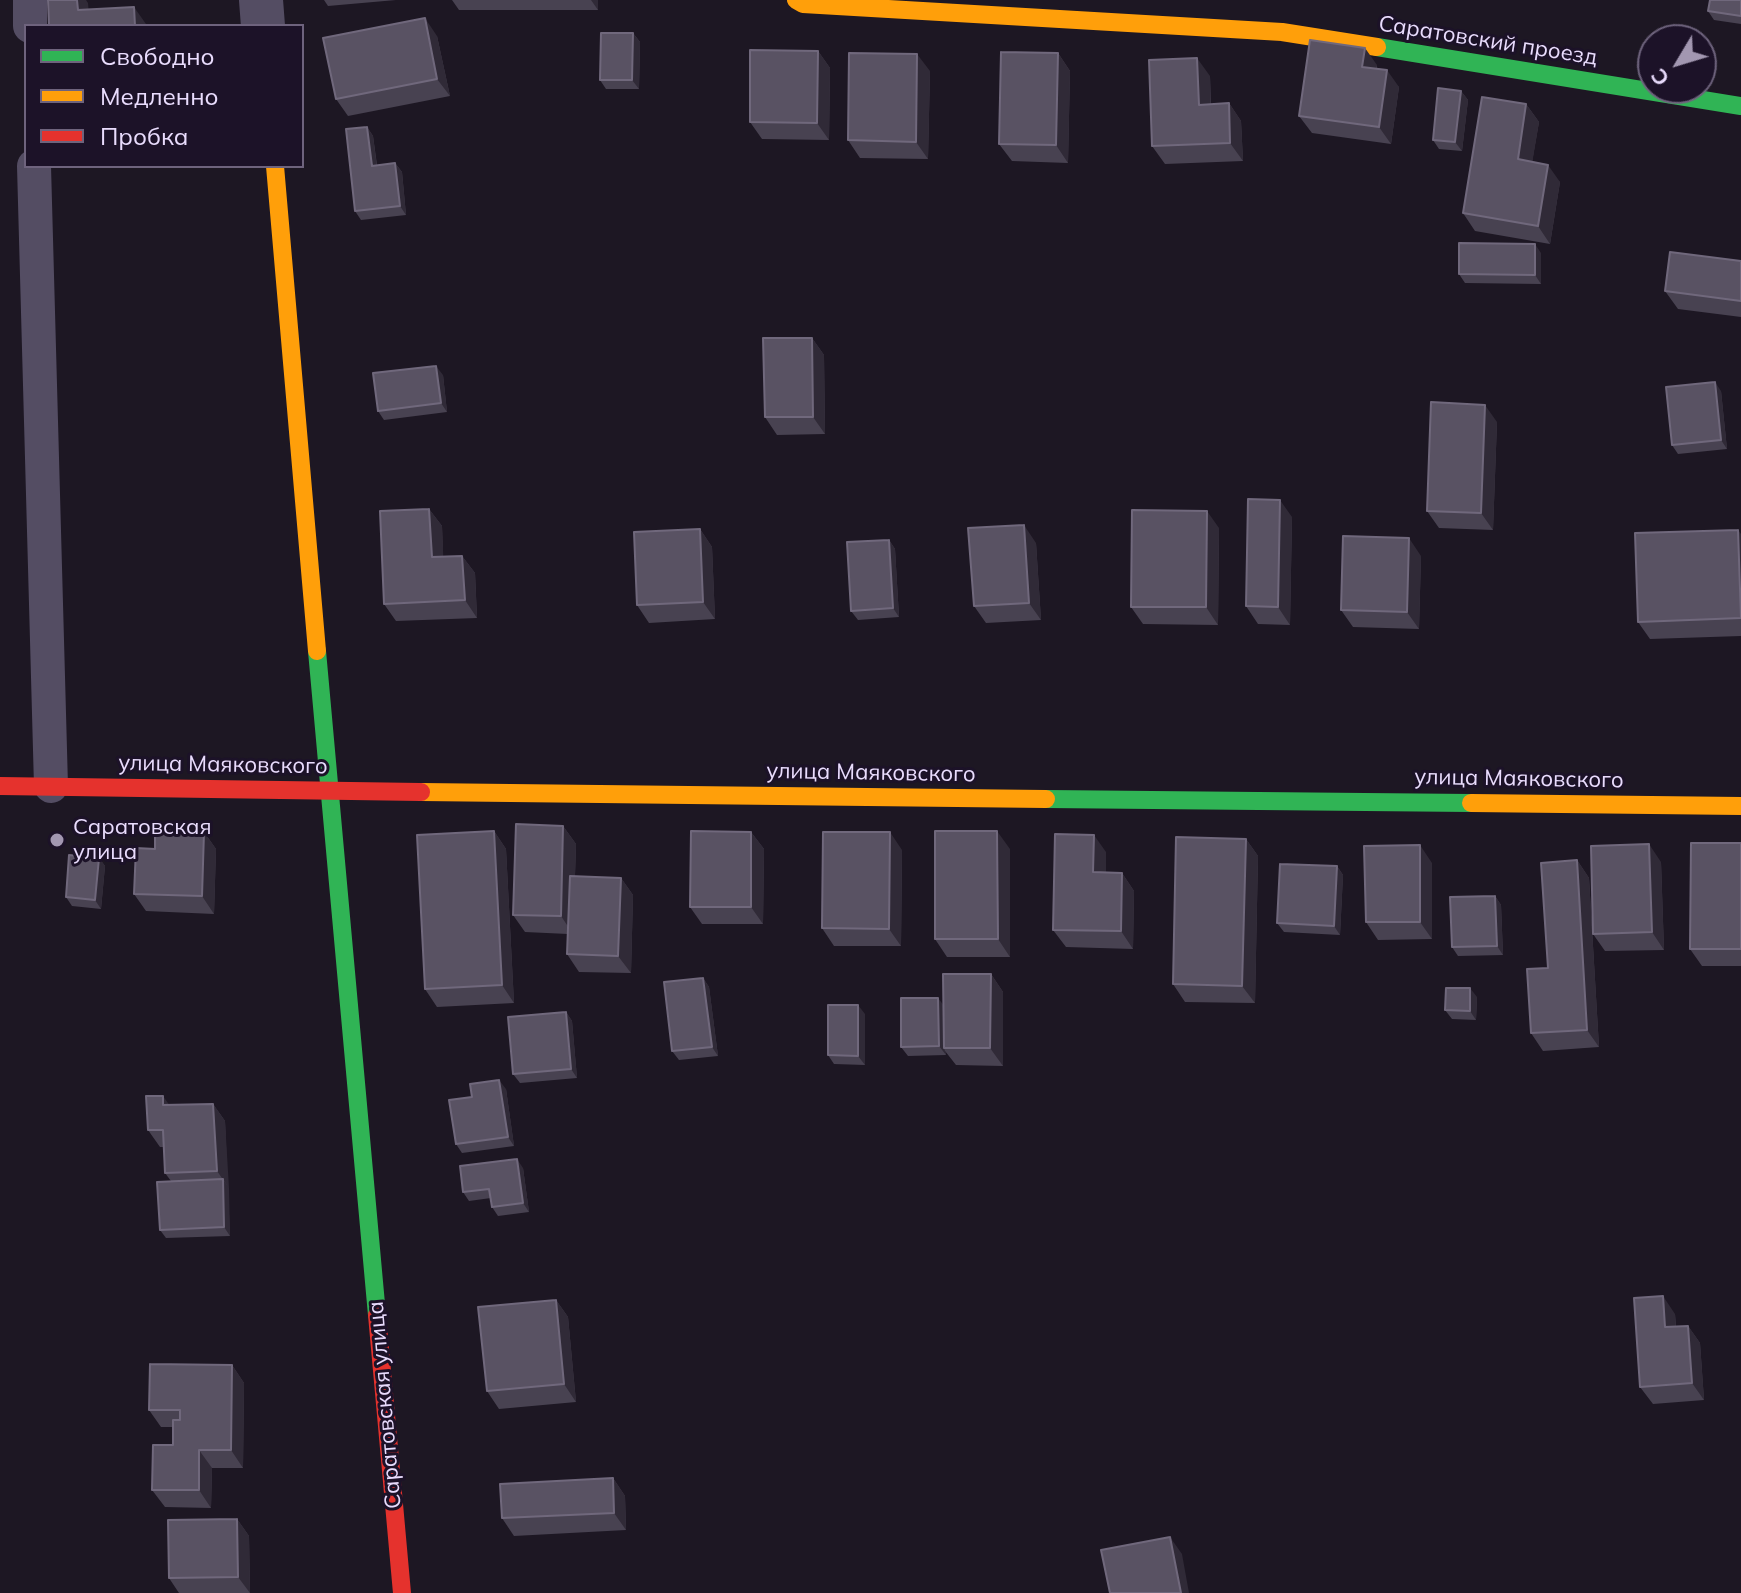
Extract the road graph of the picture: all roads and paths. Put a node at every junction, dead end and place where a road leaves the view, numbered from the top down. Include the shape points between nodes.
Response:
1 (30, 0) edge
2 (261, 0) edge
3 (796, 0) edge
4 (30, 24) edge
5 (263, 24) edge
6 (1741, 106) edge
7 (34, 168) edge
8 (275, 168) edge
9 (0, 786) edge
10 (51, 786) junction
11 (329, 791) junction
12 (1741, 806) edge
13 (402, 1593) edge

1 - 4 lane
2 - 5 street
3 - 6 street, Саратовский проезд via 1282,32
7 - 10 lane
8 - 11 street, Саратовская улица
9 - 10 street, улица Маяковского
10 - 11 street, улица Маяковского
11 - 12 street, улица Маяковского
11 - 13 street, Саратовская улица

